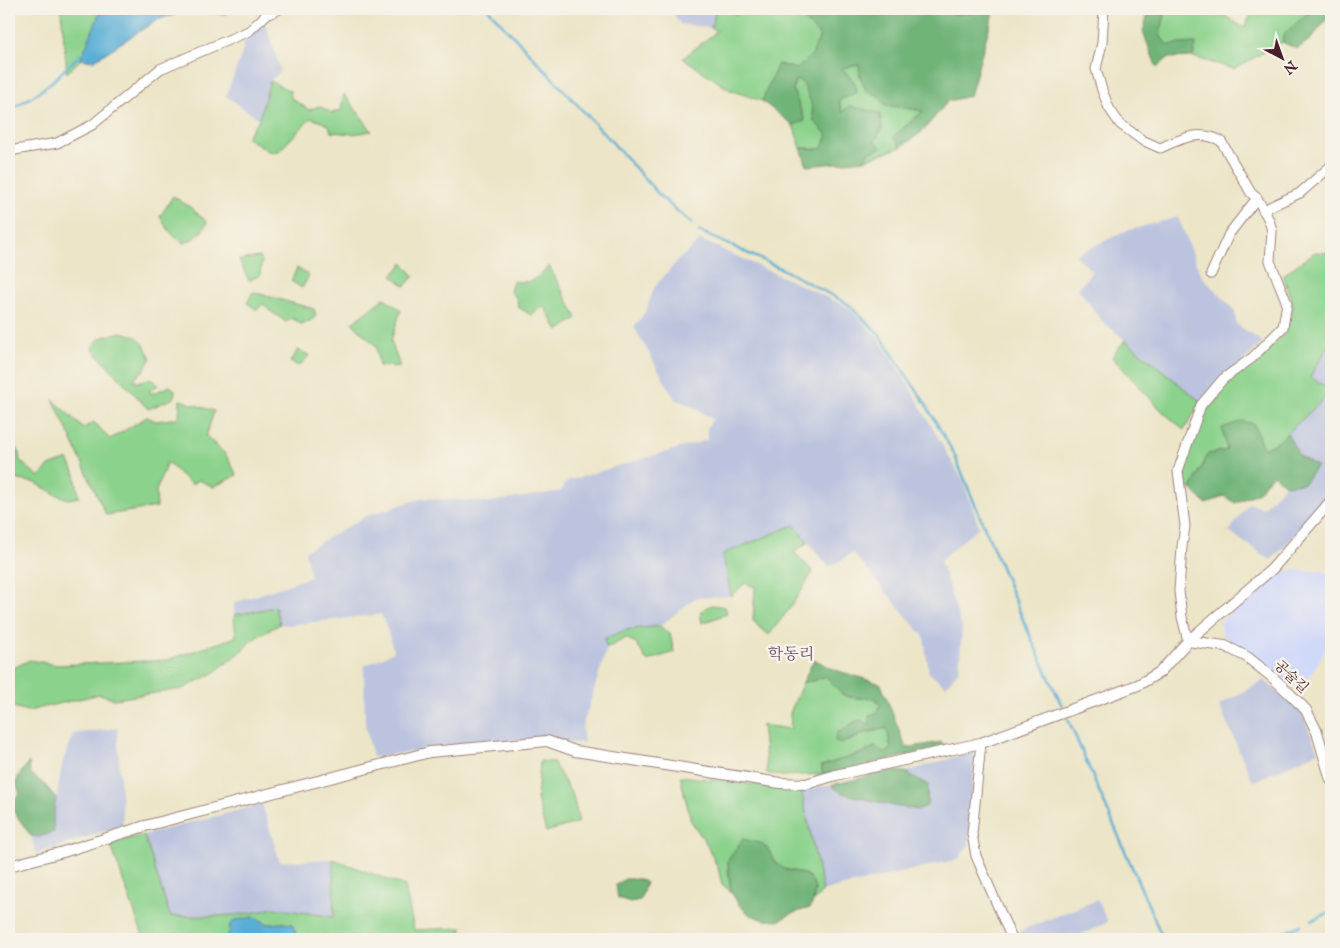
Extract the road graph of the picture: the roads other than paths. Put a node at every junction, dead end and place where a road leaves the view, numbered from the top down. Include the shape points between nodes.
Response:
1 (280, 9) edge
2 (1104, 9) edge
3 (9, 151) edge
4 (1331, 166) edge
5 (1257, 198) junction
6 (1263, 210) junction
7 (1211, 274) dead end
8 (1331, 501) edge
9 (1188, 641) junction
10 (981, 743) junction
11 (1331, 780) edge
12 (9, 866) edge
13 (1012, 939) edge

1 - 3 street via 266,15 250,31 160,69 92,126 57,143
2 - 5 street via 1102,43 1096,68 1109,108 1120,124 1160,148 1192,135 1214,137 1221,141
4 - 6 street via 1300,193
5 - 6 street
5 - 7 street via 1229,234
6 - 9 street via 1272,231 1270,261 1287,303 1283,327 1252,358 1223,379 1201,405 1178,471 1185,526 1179,591
8 - 9 street via 1272,569
9 - 10 street via 1160,672 1138,686
9 - 11 street, 공술길 via 1224,646 1247,657 1288,692 1306,710 1317,732
10 - 12 street via 806,784 780,783 575,751 547,741 430,752 145,826
10 - 13 street via 972,834 976,856

